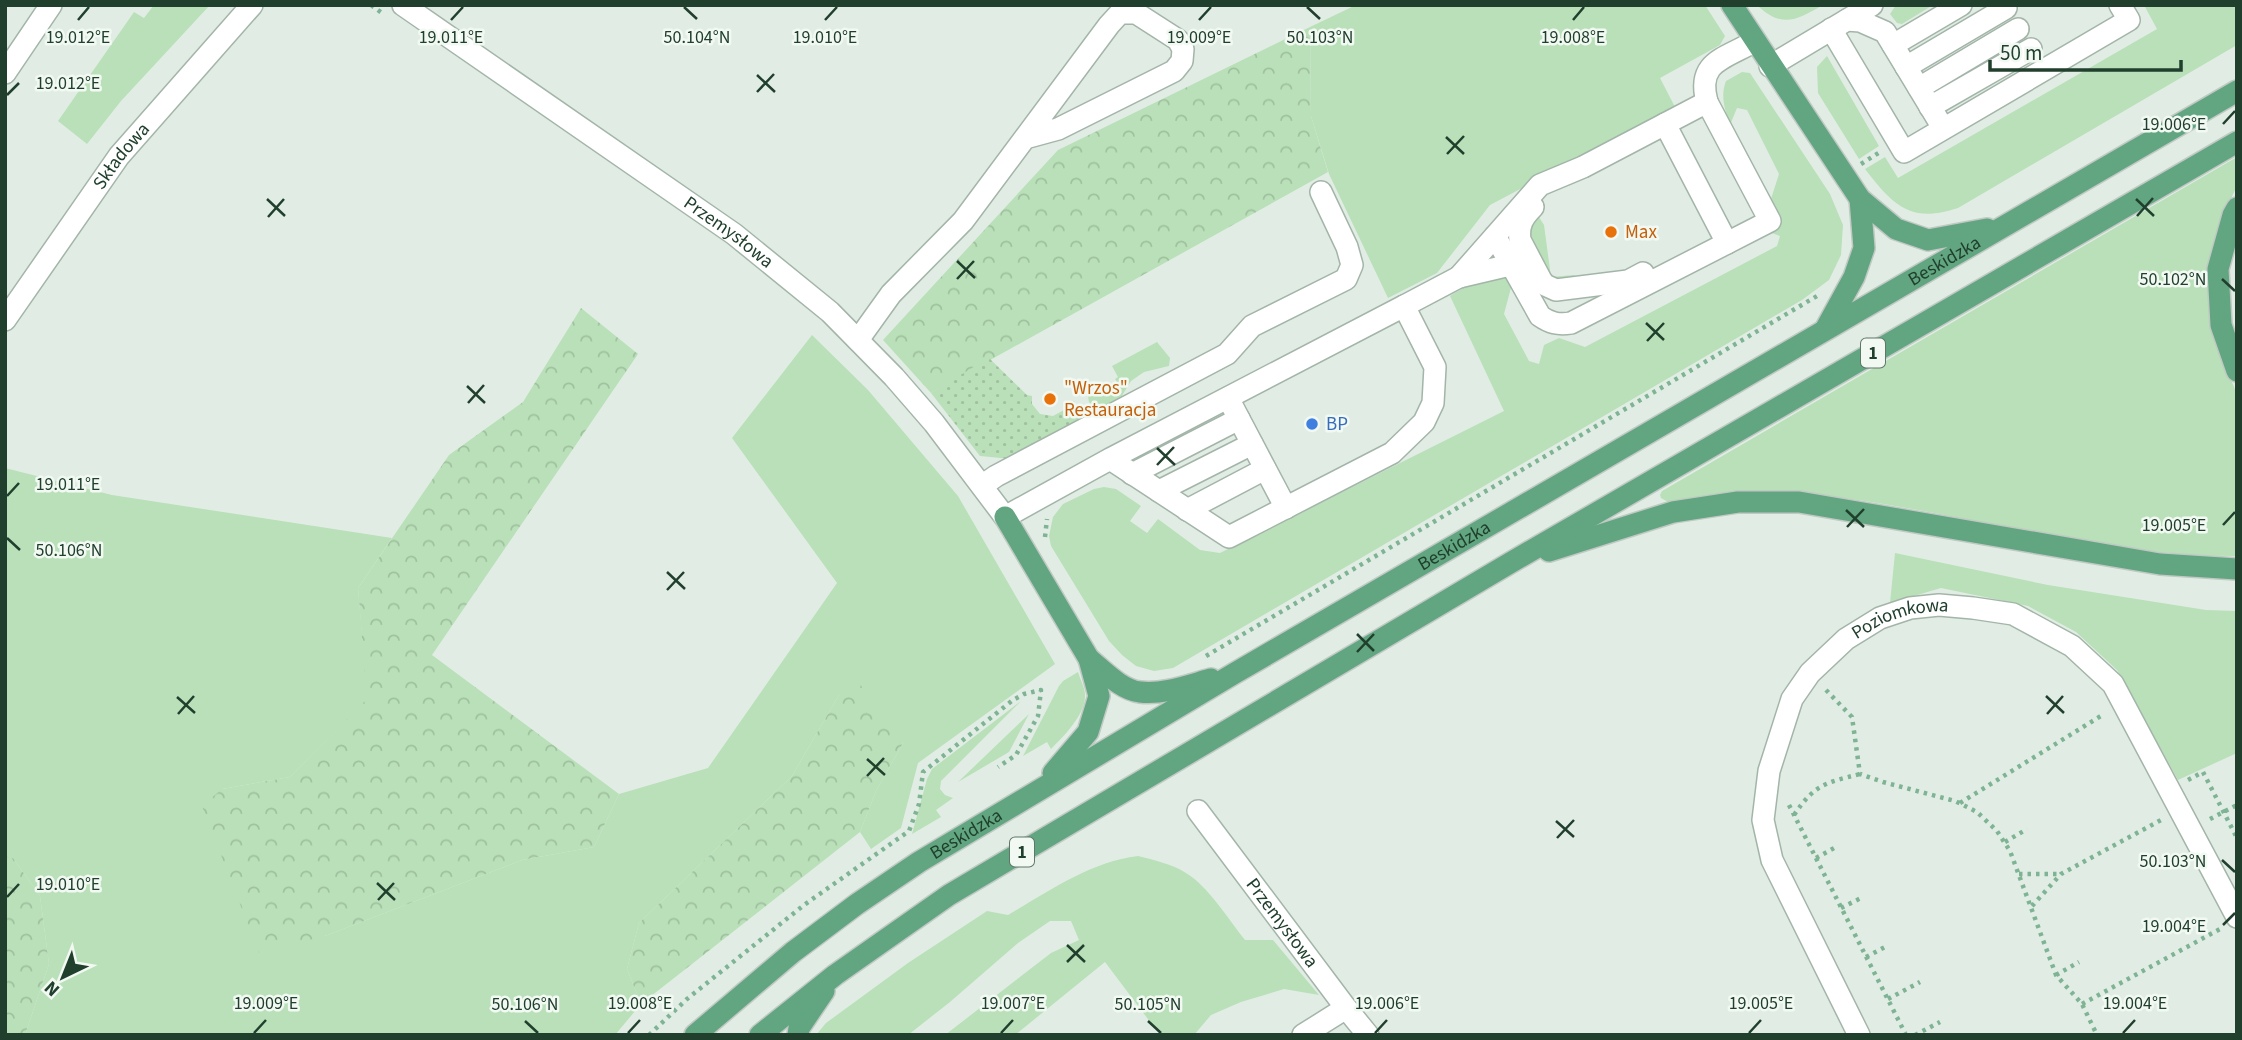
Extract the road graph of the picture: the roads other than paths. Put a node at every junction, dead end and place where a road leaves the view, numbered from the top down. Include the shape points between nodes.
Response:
1 (51, 5) edge
2 (252, 5) edge
3 (403, 5) edge
4 (1732, 5) edge
5 (1872, 5) edge
6 (1961, 5) edge
7 (2120, 5) edge
8 (2005, 7) edge
9 (1119, 9) edge
10 (1839, 24) junction
11 (2018, 29) junction
12 (1755, 41) junction
13 (1893, 45) junction
14 (2031, 49) junction
15 (1770, 66) junction
16 (1906, 67) junction
17 (2043, 70) junction
18 (5, 73) edge
19 (1919, 88) junction
20 (2237, 91) edge
21 (1707, 102) junction
22 (1930, 107) junction
23 (1665, 124) junction
24 (1943, 128) junction
25 (1024, 138) junction
26 (2237, 142) edge
27 (1583, 167) junction
28 (1321, 192) dead end
29 (1860, 199) junction
30 (2237, 208) edge
31 (2003, 226) junction
32 (1495, 236) junction
33 (1727, 243) junction
34 (1510, 265) junction
35 (1459, 277) junction
36 (1636, 283) junction
37 (1404, 306) junction
38 (5, 320) edge
39 (1825, 330) junction
40 (858, 340) junction
41 (2237, 371) edge
42 (1227, 398) junction
43 (1239, 419) junction
44 (1252, 444) junction
45 (1110, 460) junction
46 (1265, 469) junction
47 (1132, 474) junction
48 (983, 485) junction
49 (1159, 491) junction
50 (1282, 501) junction
51 (1187, 510) junction
52 (1005, 517) junction
53 (1510, 563) junction
54 (2237, 569) edge
55 (1089, 659) junction
56 (1235, 673) junction
57 (1040, 788) junction
58 (1198, 811) dead end
59 (2231, 922) edge
60 (835, 975) junction
61 (1346, 1008) junction
62 (695, 1035) edge
63 (760, 1035) edge
64 (798, 1035) edge
65 (1303, 1035) edge
66 (1368, 1035) edge
67 (1859, 1035) edge

1 - 18 street
2 - 38 street, Składowa via 119,156
3 - 40 street, Przemysłowa via 734,234
4 - 12 main road
5 - 10 street
6 - 13 street
7 - 17 street via 2129,20
8 - 11 street
8 - 16 street
9 - 25 street
9 - 25 street via 1136,13 1178,40 1182,61 1174,71 1058,129
10 - 13 street via 1860,21 1885,32
10 - 15 street
10 - 24 street via 1903,152
11 - 14 street
11 - 19 street
12 - 15 main road
12 - 21 street via 1710,67 1704,75
13 - 16 street
14 - 17 street
14 - 22 street
15 - 29 main road
16 - 19 street
17 - 24 street
19 - 22 street
20 - 31 main road, Beskidzka / 1
21 - 23 street
21 - 33 street via 1770,221
22 - 24 street
23 - 27 street
23 - 33 street
25 - 40 street via 963,221 891,295
26 - 53 main road, 1
27 - 32 street via 1540,185
27 - 36 street via 1546,192 1522,218 1522,247 1541,280 1556,290
28 - 48 street via 1347,247 1352,265 1346,279 1251,326 1227,354
29 - 31 main road via 1896,229 1928,240
29 - 39 main road via 1864,248
30 - 41 main road via 2218,269 2221,325
31 - 39 main road, Beskidzka / 1
32 - 34 street
32 - 35 street
33 - 36 street via 1712,238
34 - 35 street
34 - 36 street via 1540,316 1552,323 1571,323
35 - 37 street
37 - 42 street
37 - 50 street via 1435,367 1433,403 1424,422 1392,453
39 - 56 main road, Beskidzka / 1
40 - 48 street, Przemysłowa
42 - 43 street
42 - 45 street
43 - 44 street
43 - 47 street
44 - 46 street
44 - 49 street
45 - 47 street
45 - 52 street
46 - 50 street
46 - 51 street
47 - 49 street
48 - 52 street, Przemysłowa
49 - 51 street
50 - 51 street via 1229,537
52 - 55 main road
53 - 54 main road via 1673,512 1738,502 1800,502 2160,564
53 - 60 main road, 1 via 949,895
55 - 56 main road via 1138,692 1174,689
55 - 57 main road via 1099,696 1088,732
56 - 57 main road, Beskidzka / 1
57 - 62 main road, Beskidzka / 1 via 857,904
58 - 61 street, Przemysłowa
59 - 67 street, Poziomkowa via 2180,810 2113,684 2072,646 2013,614 1973,608 1910,608 1880,618 1846,639 1810,673 1792,699 1777,743 1763,820 1772,860
60 - 63 main road, 1
60 - 64 main road
61 - 65 street
61 - 66 street, Przemysłowa

